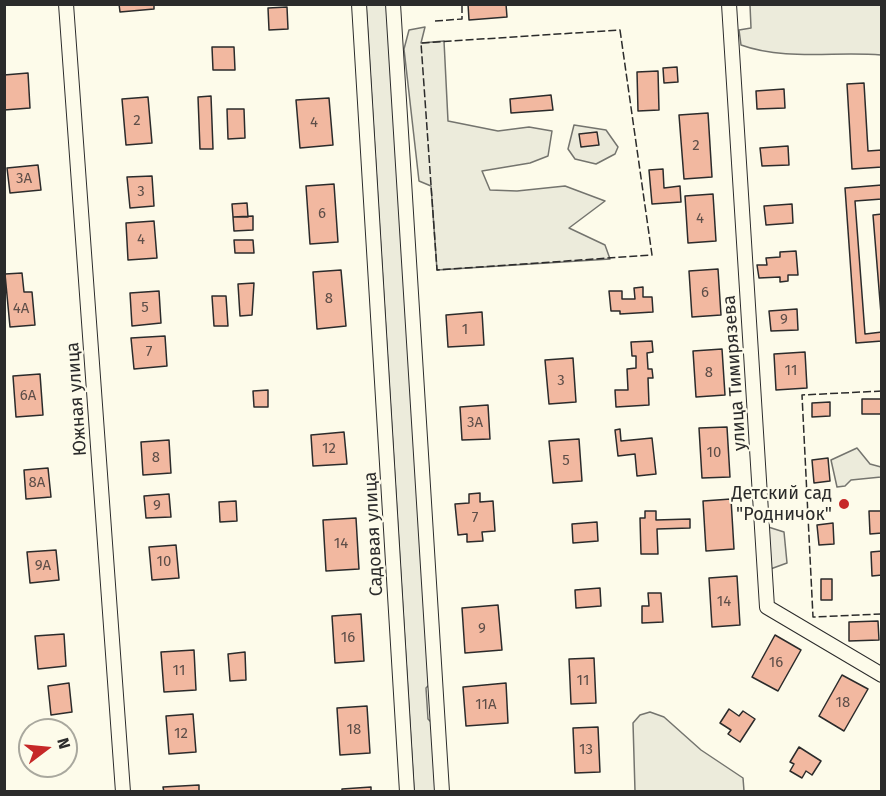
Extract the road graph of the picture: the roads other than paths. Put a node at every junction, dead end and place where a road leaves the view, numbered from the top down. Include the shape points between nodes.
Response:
1 (66, 4) edge
2 (360, 4) edge
3 (393, 4) edge
4 (729, 4) edge
5 (882, 675) edge
6 (123, 792) edge
7 (407, 792) edge
8 (442, 792) edge

1 - 6 street, Южная улица
2 - 7 street, Садовая улица
3 - 8 street
4 - 5 street, улица Тимирязева via 768,607

